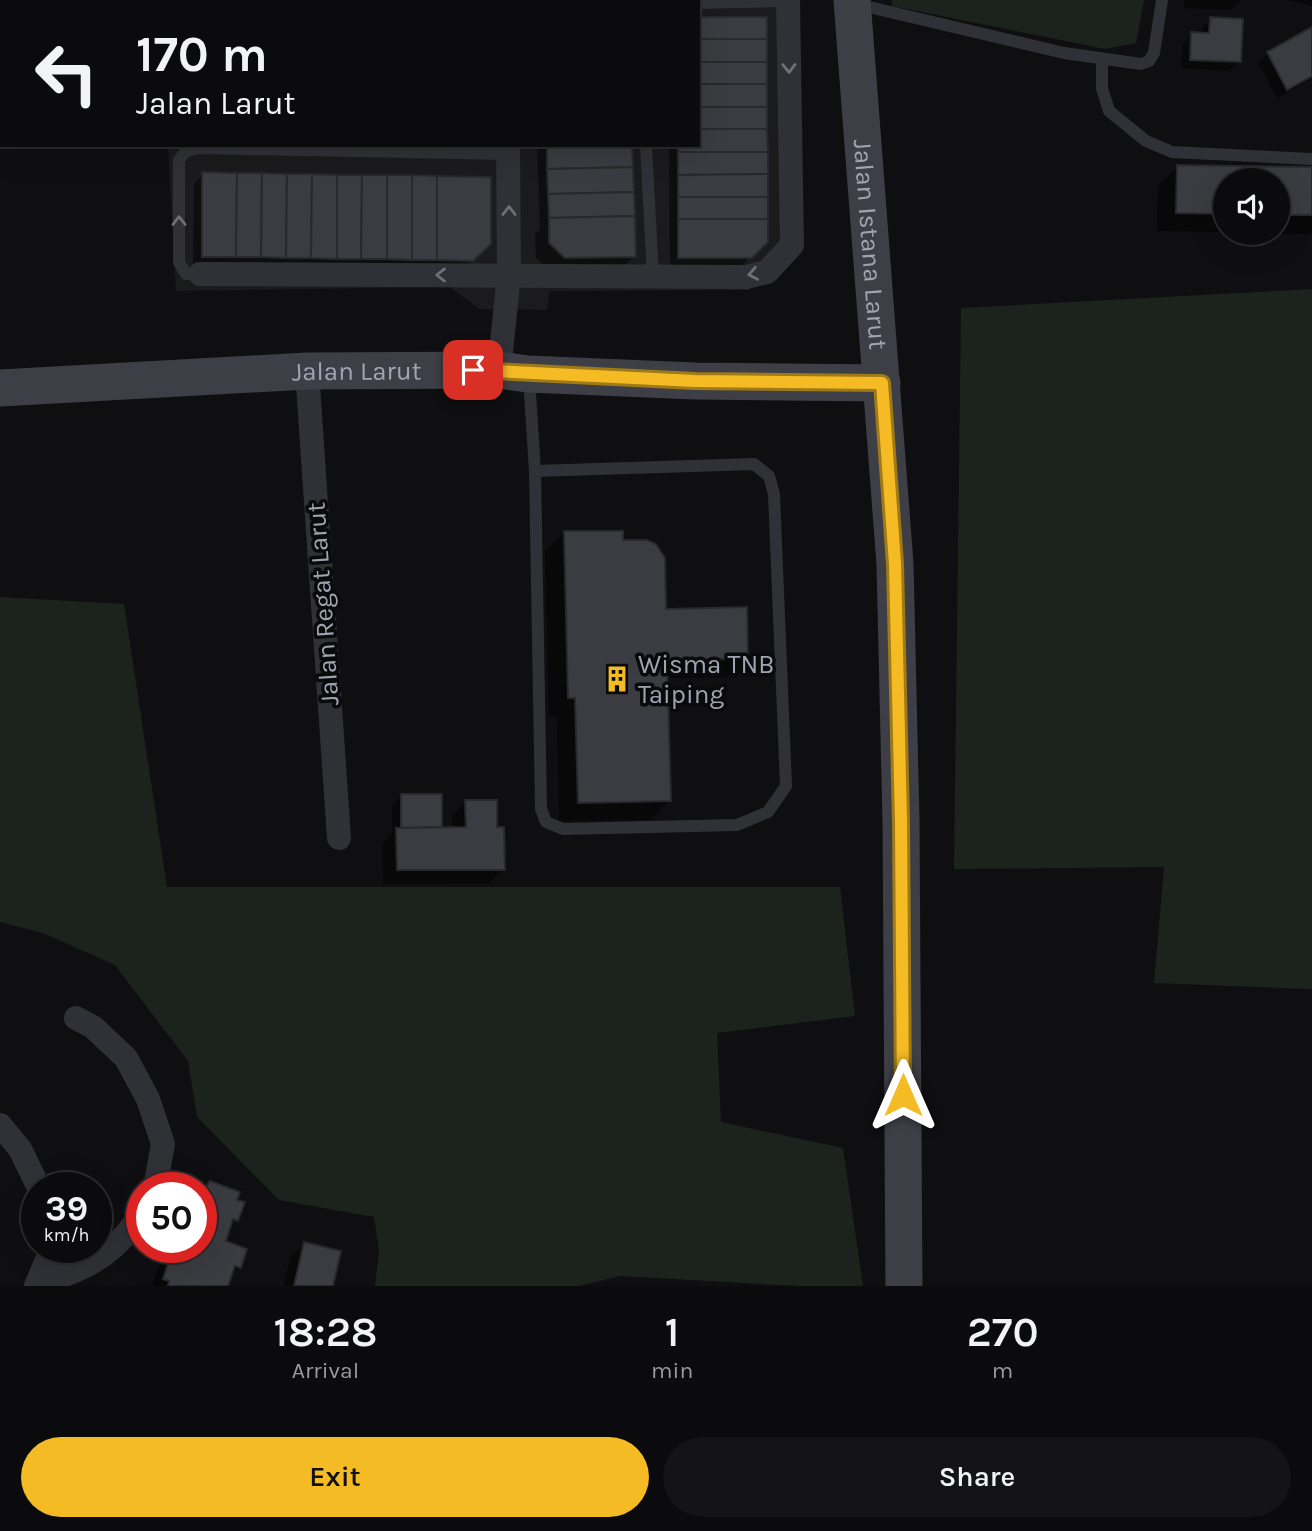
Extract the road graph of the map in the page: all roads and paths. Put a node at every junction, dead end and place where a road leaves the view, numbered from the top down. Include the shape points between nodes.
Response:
1 (1162, 0) edge
2 (788, 1) edge
3 (852, 2) edge
4 (700, 3) edge
5 (1102, 60) junction
6 (646, 147) edge
7 (508, 150) edge
8 (1312, 159) edge
9 (200, 274) joint
10 (509, 276) junction
11 (653, 277) junction
12 (307, 370) junction
13 (513, 372) junction
14 (882, 383) junction
15 (0, 388) edge
16 (535, 471) junction
17 (339, 838) dead end
18 (76, 1018) dead end
19 (0, 1125) edge
20 (31, 1172) edge
21 (158, 1172) edge
22 (126, 1230) edge
23 (46, 1263) edge
24 (37, 1285) edge
25 (904, 1286) edge

1 - 5 lane via 1149,61
2 - 4 lane
2 -> 11 street via 792,245 767,272 746,277
3 - 5 lane
3 - 14 main road, Jalan Istana Larut
5 - 8 lane via 1102,88 1110,111 1146,141 1172,152
6 - 11 lane
9 -> 7 lane via 187,274 179,261 179,160 184,152 196,148
10 -> 7 street
10 -> 9 street
10 - 11 street
10 - 13 street
12 - 13 main road, Jalan Larut
12 - 15 main road, Jalan Larut
12 - 17 street, Jalan Regat Larut
13 - 14 main road, Jalan Larut
13 - 16 lane
14 - 25 main road, Jalan Istana Larut via 895,564
16 - 16 lane via 541,809 546,822 563,829 737,825 768,813 786,786 774,494 769,476 754,464
18 - 21 street via 93,1027 126,1058 148,1099 163,1144
19 - 20 street
22 - 24 street via 104,1255 78,1273
23 - 24 street

